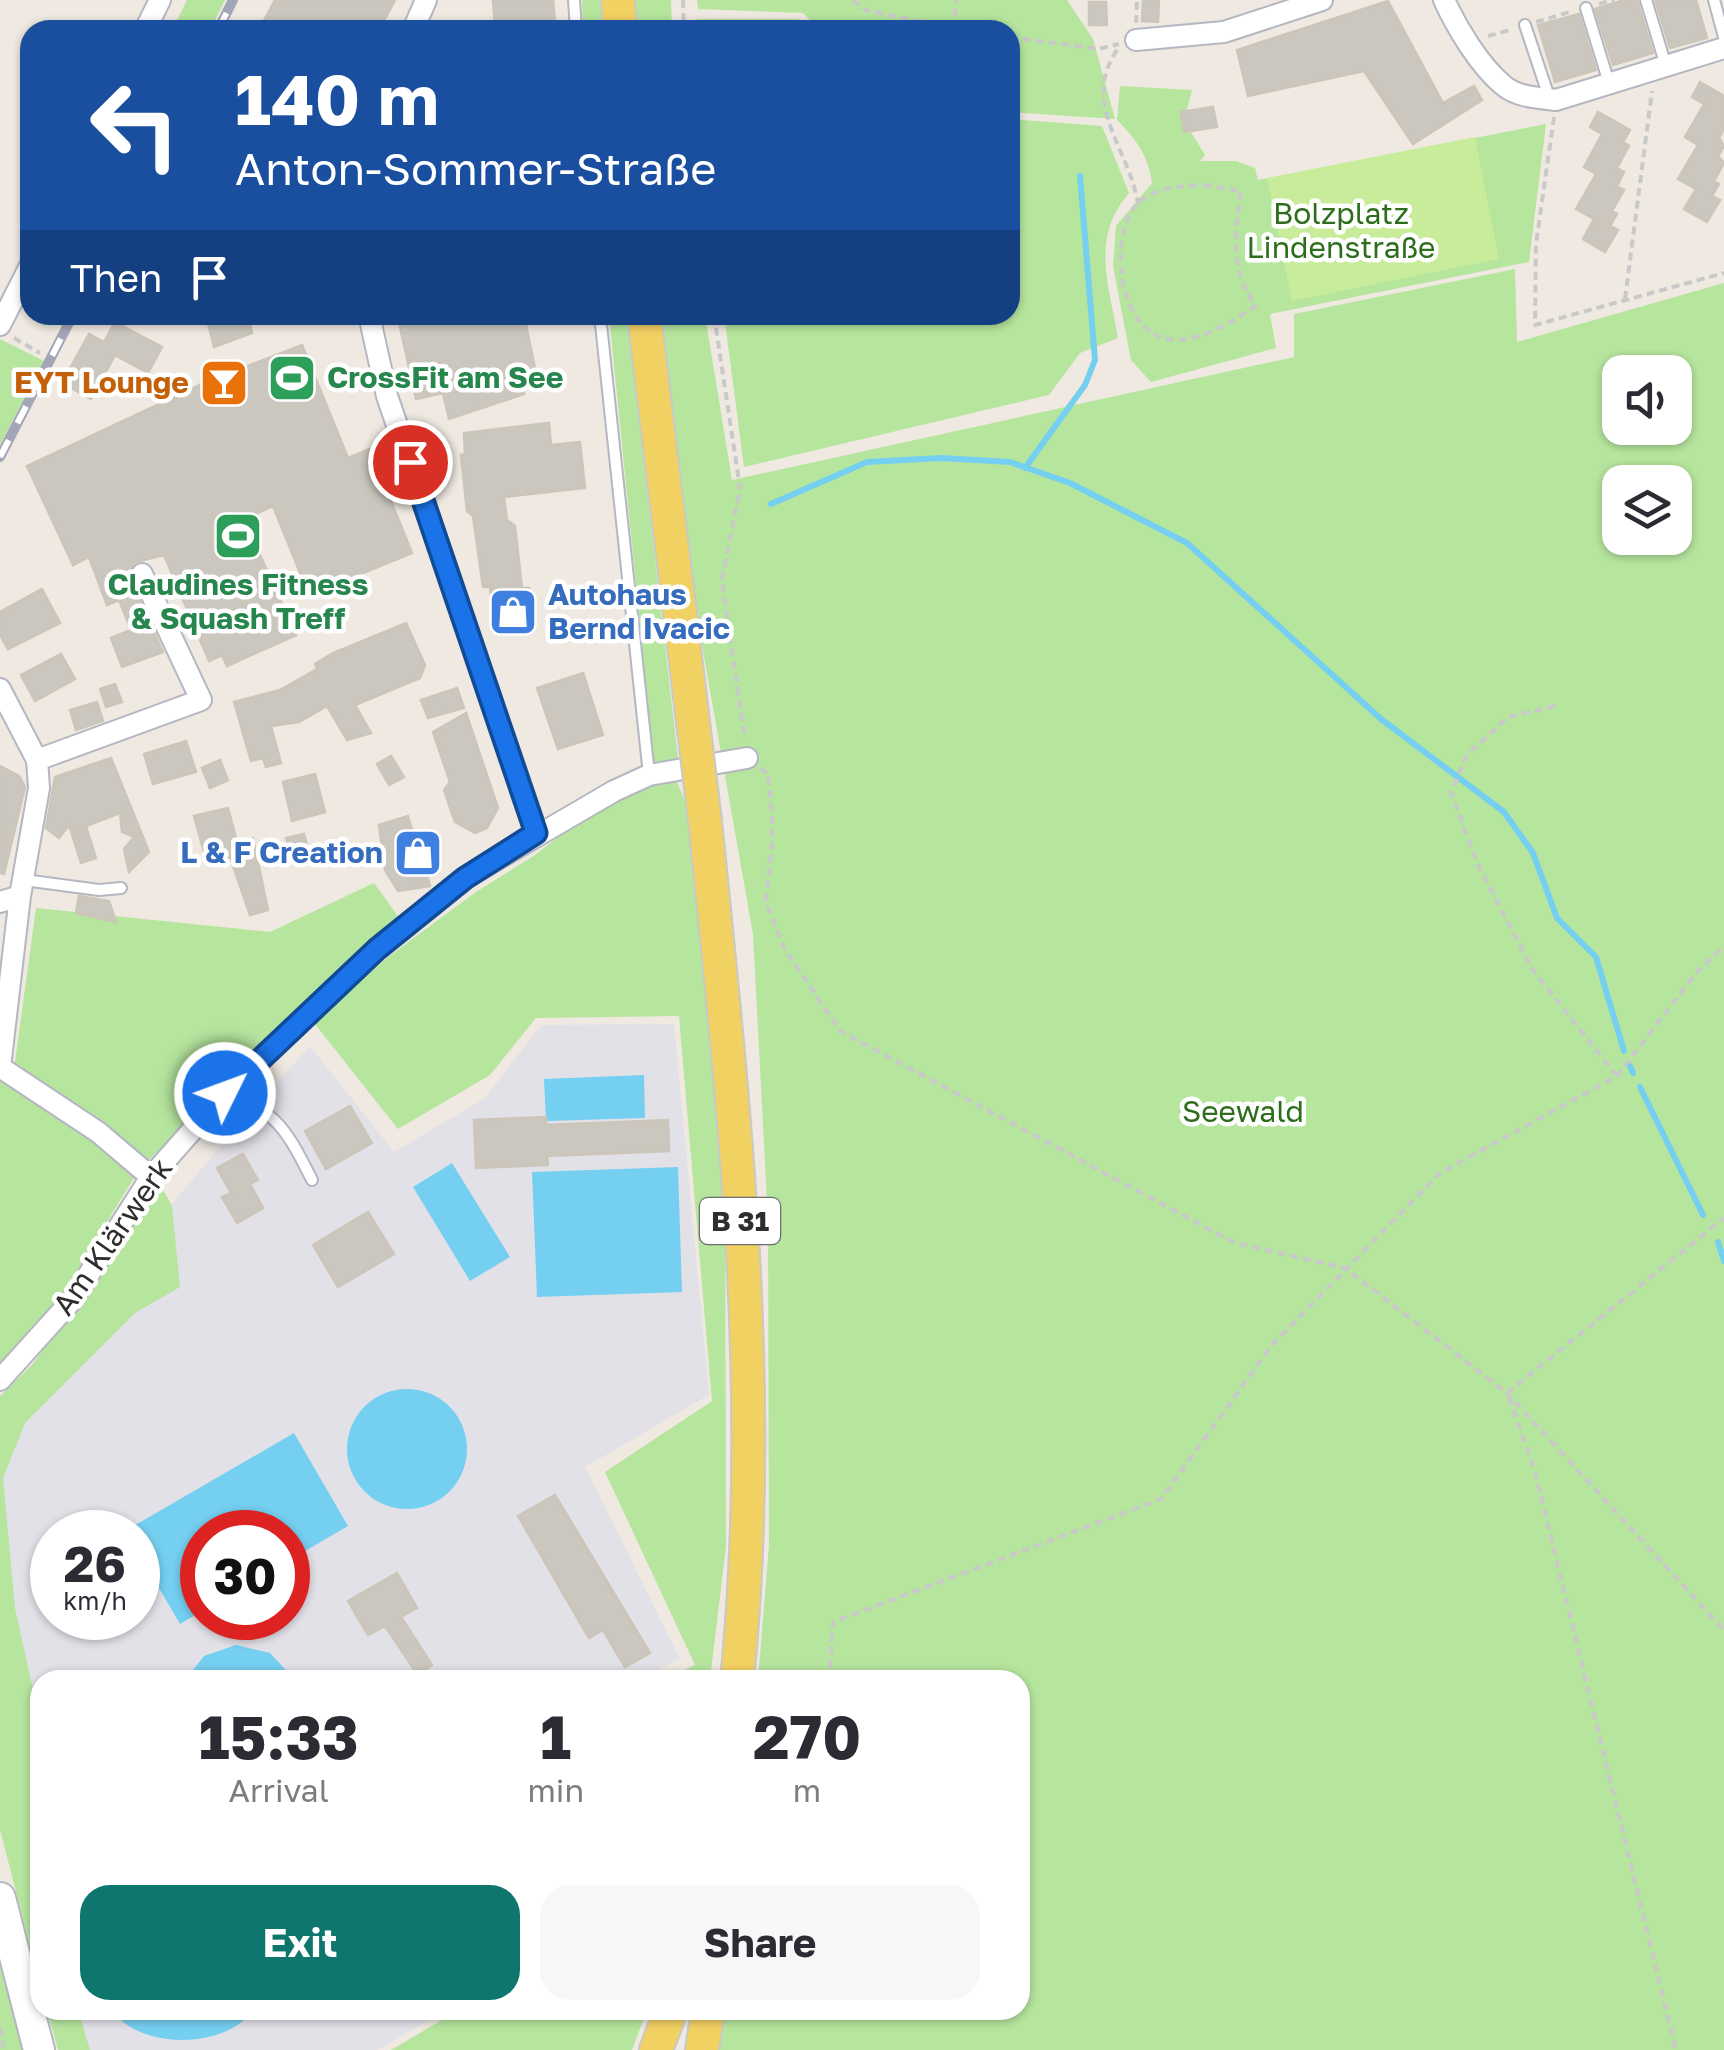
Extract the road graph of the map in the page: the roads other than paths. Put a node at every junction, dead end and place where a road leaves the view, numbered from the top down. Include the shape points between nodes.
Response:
1 (1322, 0) edge
2 (1444, 0) edge
3 (1646, 0) edge
4 (1714, 0) edge
5 (1586, 8) dead end
6 (1525, 25) dead end
7 (1724, 37) edge
8 (1136, 40) dead end
9 (1724, 48) edge
10 (1661, 69) junction
11 (1610, 84) junction
12 (1553, 100) junction
13 (20, 293) edge
14 (371, 325) edge
15 (601, 325) edge
16 (645, 325) edge
17 (6, 330) edge
18 (142, 574) dead end
19 (0, 689) edge
20 (747, 758) road end
21 (37, 760) junction
22 (649, 775) junction
23 (536, 833) junction
24 (121, 888) dead end
25 (14, 892) edge
26 (0, 1067) edge
27 (225, 1093) junction
28 (151, 1177) junction
29 (312, 1180) dead end
30 (0, 1380) edge
31 (738, 1670) edge
32 (0, 1898) edge
33 (30, 2015) edge
34 (31, 2020) edge
35 (667, 2020) edge
36 (706, 2020) edge
37 (39, 2050) edge
38 (656, 2050) edge
39 (702, 2050) edge

1 - 8 street via 1224,32
2 - 12 street via 1504,87
3 - 10 lane
4 - 7 lane
5 - 11 lane
6 - 12 lane
9 - 10 street
10 - 11 street
11 - 12 street
13 - 17 street
14 - 23 street via 387,396
15 - 22 lane
16 - 31 main road, B 31, bridge via 706,822 745,1278 746,1522
18 - 21 street via 200,700
19 - 21 street
20 - 22 street, Am Klärwerk
21 - 25 street via 40,788
22 - 23 street, Am Klärwerk
23 - 27 street, Am Klärwerk via 465,878 377,949
24 - 25 lane
25 - 26 street
26 - 28 street via 98,1132
27 - 28 street, Am Klärwerk
27 - 29 lane via 266,1111 289,1135
28 - 30 street, Am Klärwerk via 72,1299
32 - 33 main road
34 - 37 main road
35 - 38 main road
36 - 39 main road

